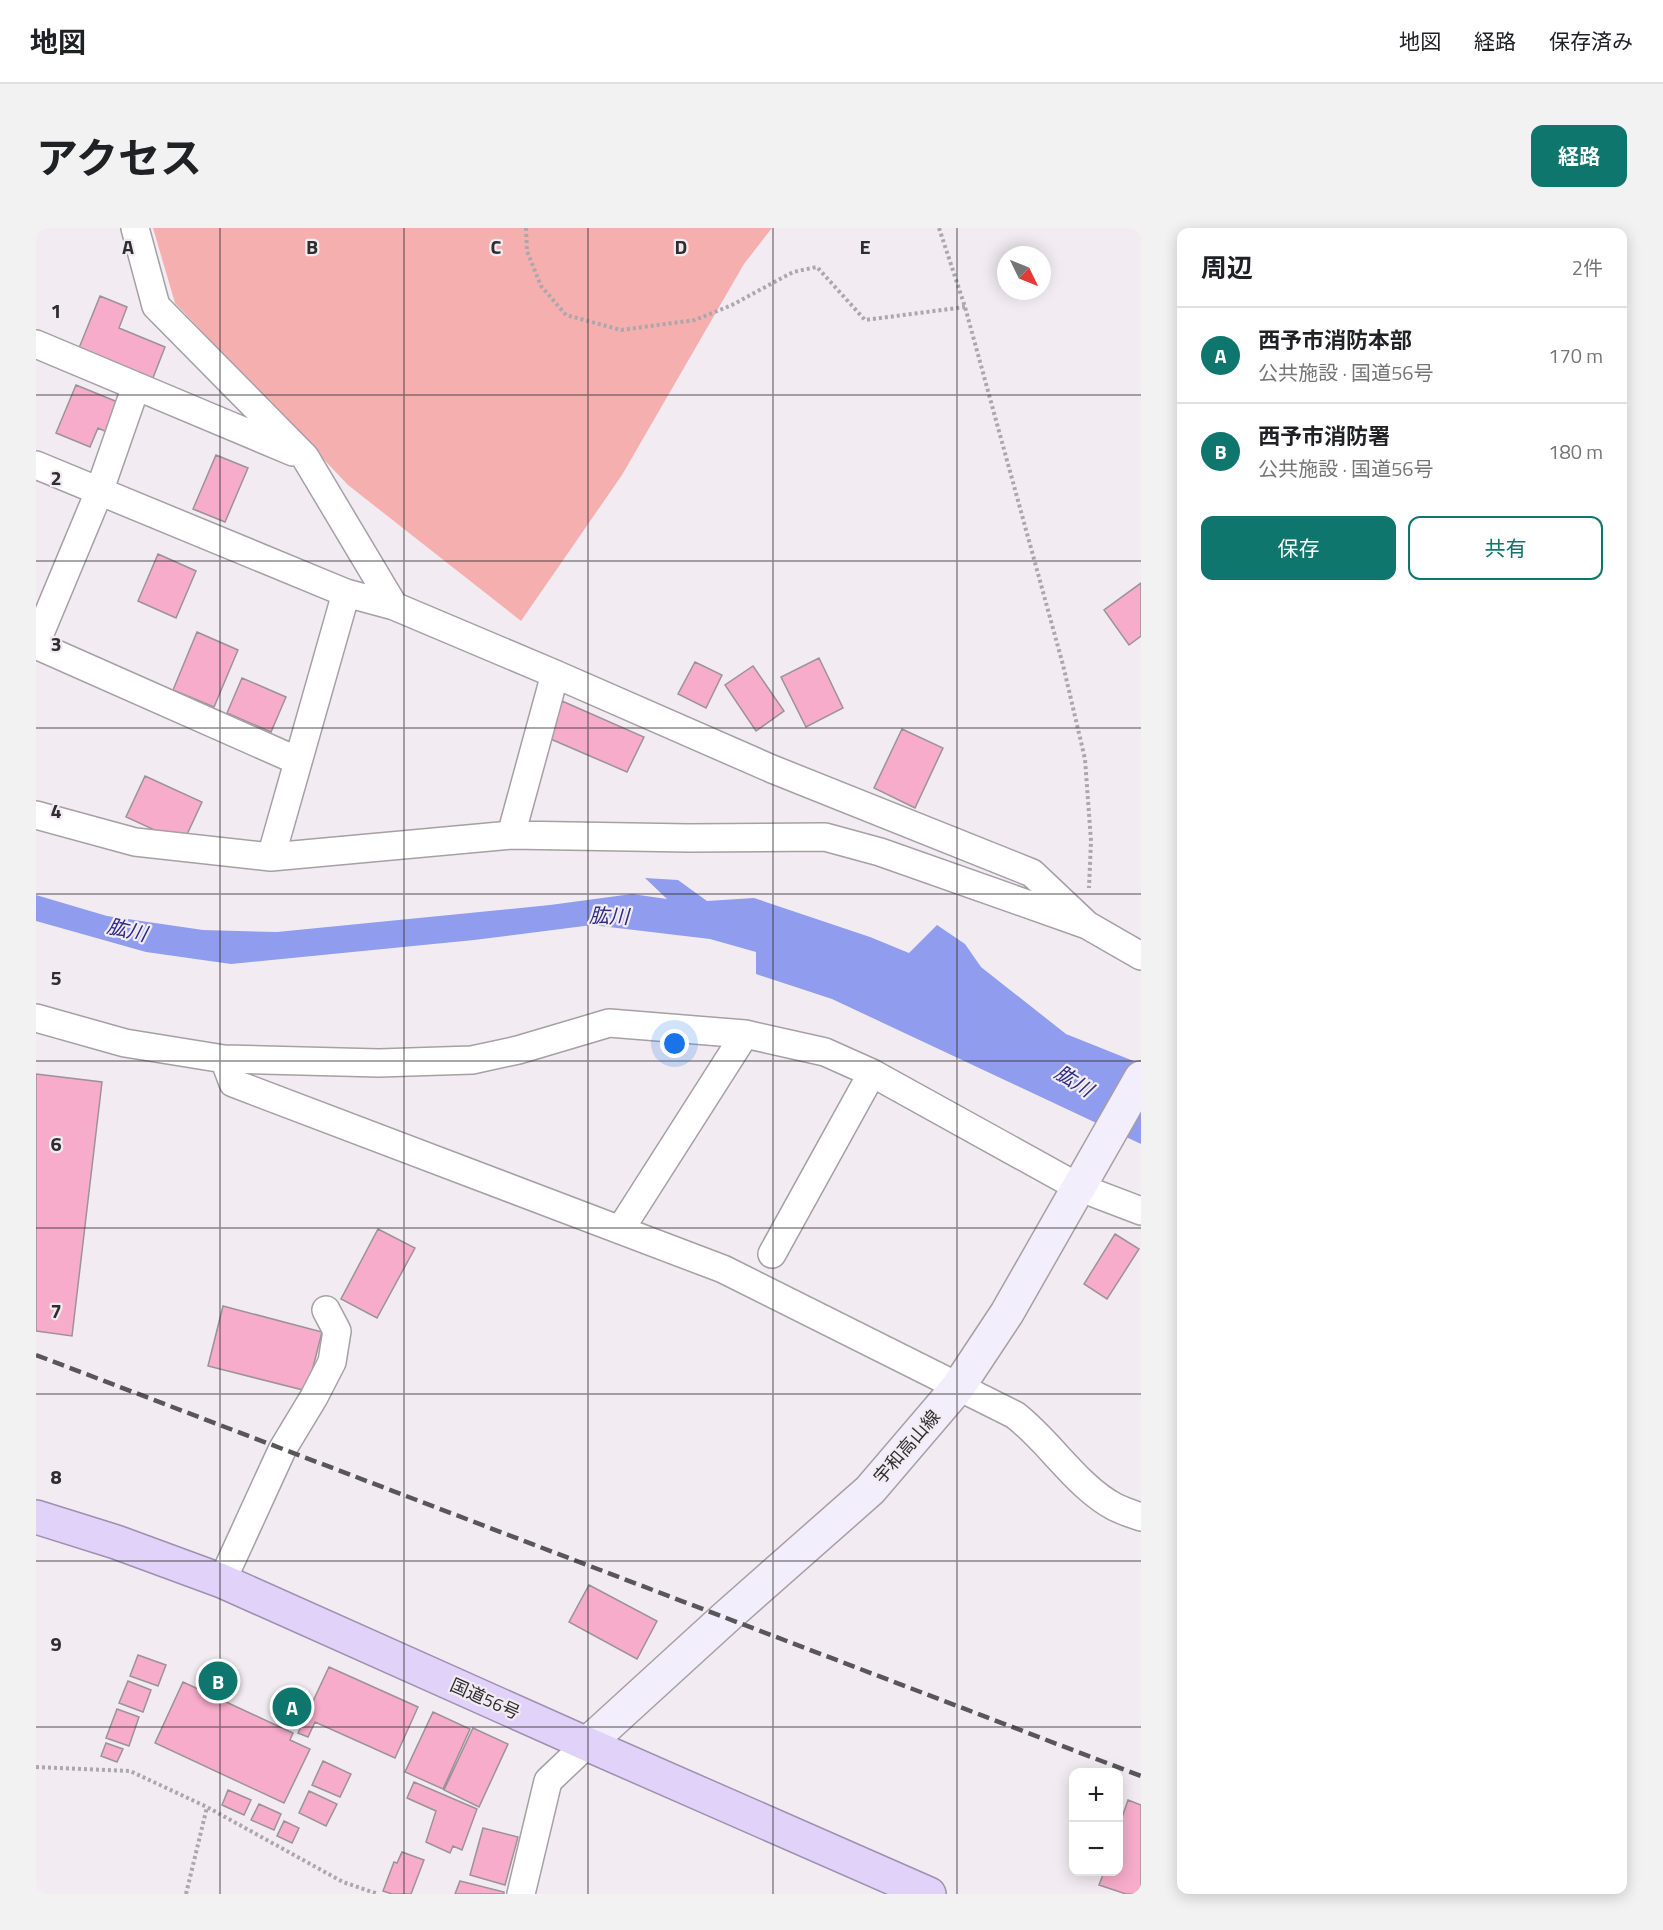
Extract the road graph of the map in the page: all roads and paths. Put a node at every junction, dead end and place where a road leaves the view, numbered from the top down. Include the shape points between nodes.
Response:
1 (135, 228) edge
2 (526, 228) edge
3 (939, 228) edge
4 (965, 307) junction
5 (36, 344) edge
6 (136, 386) junction
7 (305, 457) junction
8 (36, 465) edge
9 (99, 492) junction
10 (346, 593) junction
11 (394, 606) junction
12 (36, 644) edge
13 (555, 674) junction
14 (298, 761) junction
15 (36, 815) edge
16 (511, 835) junction
17 (271, 857) junction
18 (1087, 925) junction
19 (1141, 956) edge
20 (36, 1018) edge
21 (745, 1034) junction
22 (224, 1059) junction
23 (872, 1073) junction
24 (1141, 1078) edge
25 (1083, 1178) junction
26 (1141, 1211) edge
27 (620, 1230) junction
28 (772, 1254) dead end
29 (326, 1310) dead end
30 (958, 1387) junction
31 (36, 1516) edge
32 (1141, 1517) edge
33 (222, 1581) junction
34 (587, 1744) junction
35 (36, 1767) edge
36 (207, 1808) junction
37 (186, 1894) edge
38 (378, 1894) edge
39 (521, 1894) edge
40 (929, 1894) edge

1 - 7 street via 156,306
2 - 4 path via 528,251 541,286 566,315 621,330 695,320 793,272 817,267 865,320
3 - 4 path
4 - 18 path via 1085,759 1091,842
5 - 6 street
6 - 7 street
6 - 9 street
7 - 11 street
8 - 9 street
9 - 10 street
9 - 12 street
10 - 11 street
10 - 14 street
11 - 13 street
12 - 14 street
13 - 16 street
13 - 18 street via 772,769 1032,873
14 - 17 street
15 - 17 street via 135,842
16 - 17 street
16 - 18 street via 825,837 880,852
18 - 19 street
20 - 22 street via 125,1043
21 - 22 street via 609,1023 471,1060 379,1063
21 - 23 street via 825,1052
21 - 27 street
22 - 27 street via 233,1083
23 - 25 street
23 - 28 street
24 - 25 main road, 宇和高山線
25 - 26 street
25 - 30 main road, 宇和高山線 via 1007,1313
27 - 30 street via 723,1269
29 - 33 street via 337,1331 332,1362 282,1450
30 - 32 street via 1015,1415 1087,1486 1114,1506
30 - 34 main road, 宇和高山線 via 870,1490
31 - 33 highway, 国道56号
33 - 34 highway, 国道56号
34 - 39 street via 548,1781
34 - 40 highway, 国道56号
35 - 36 path via 130,1771
36 - 37 path
36 - 38 path via 343,1882

